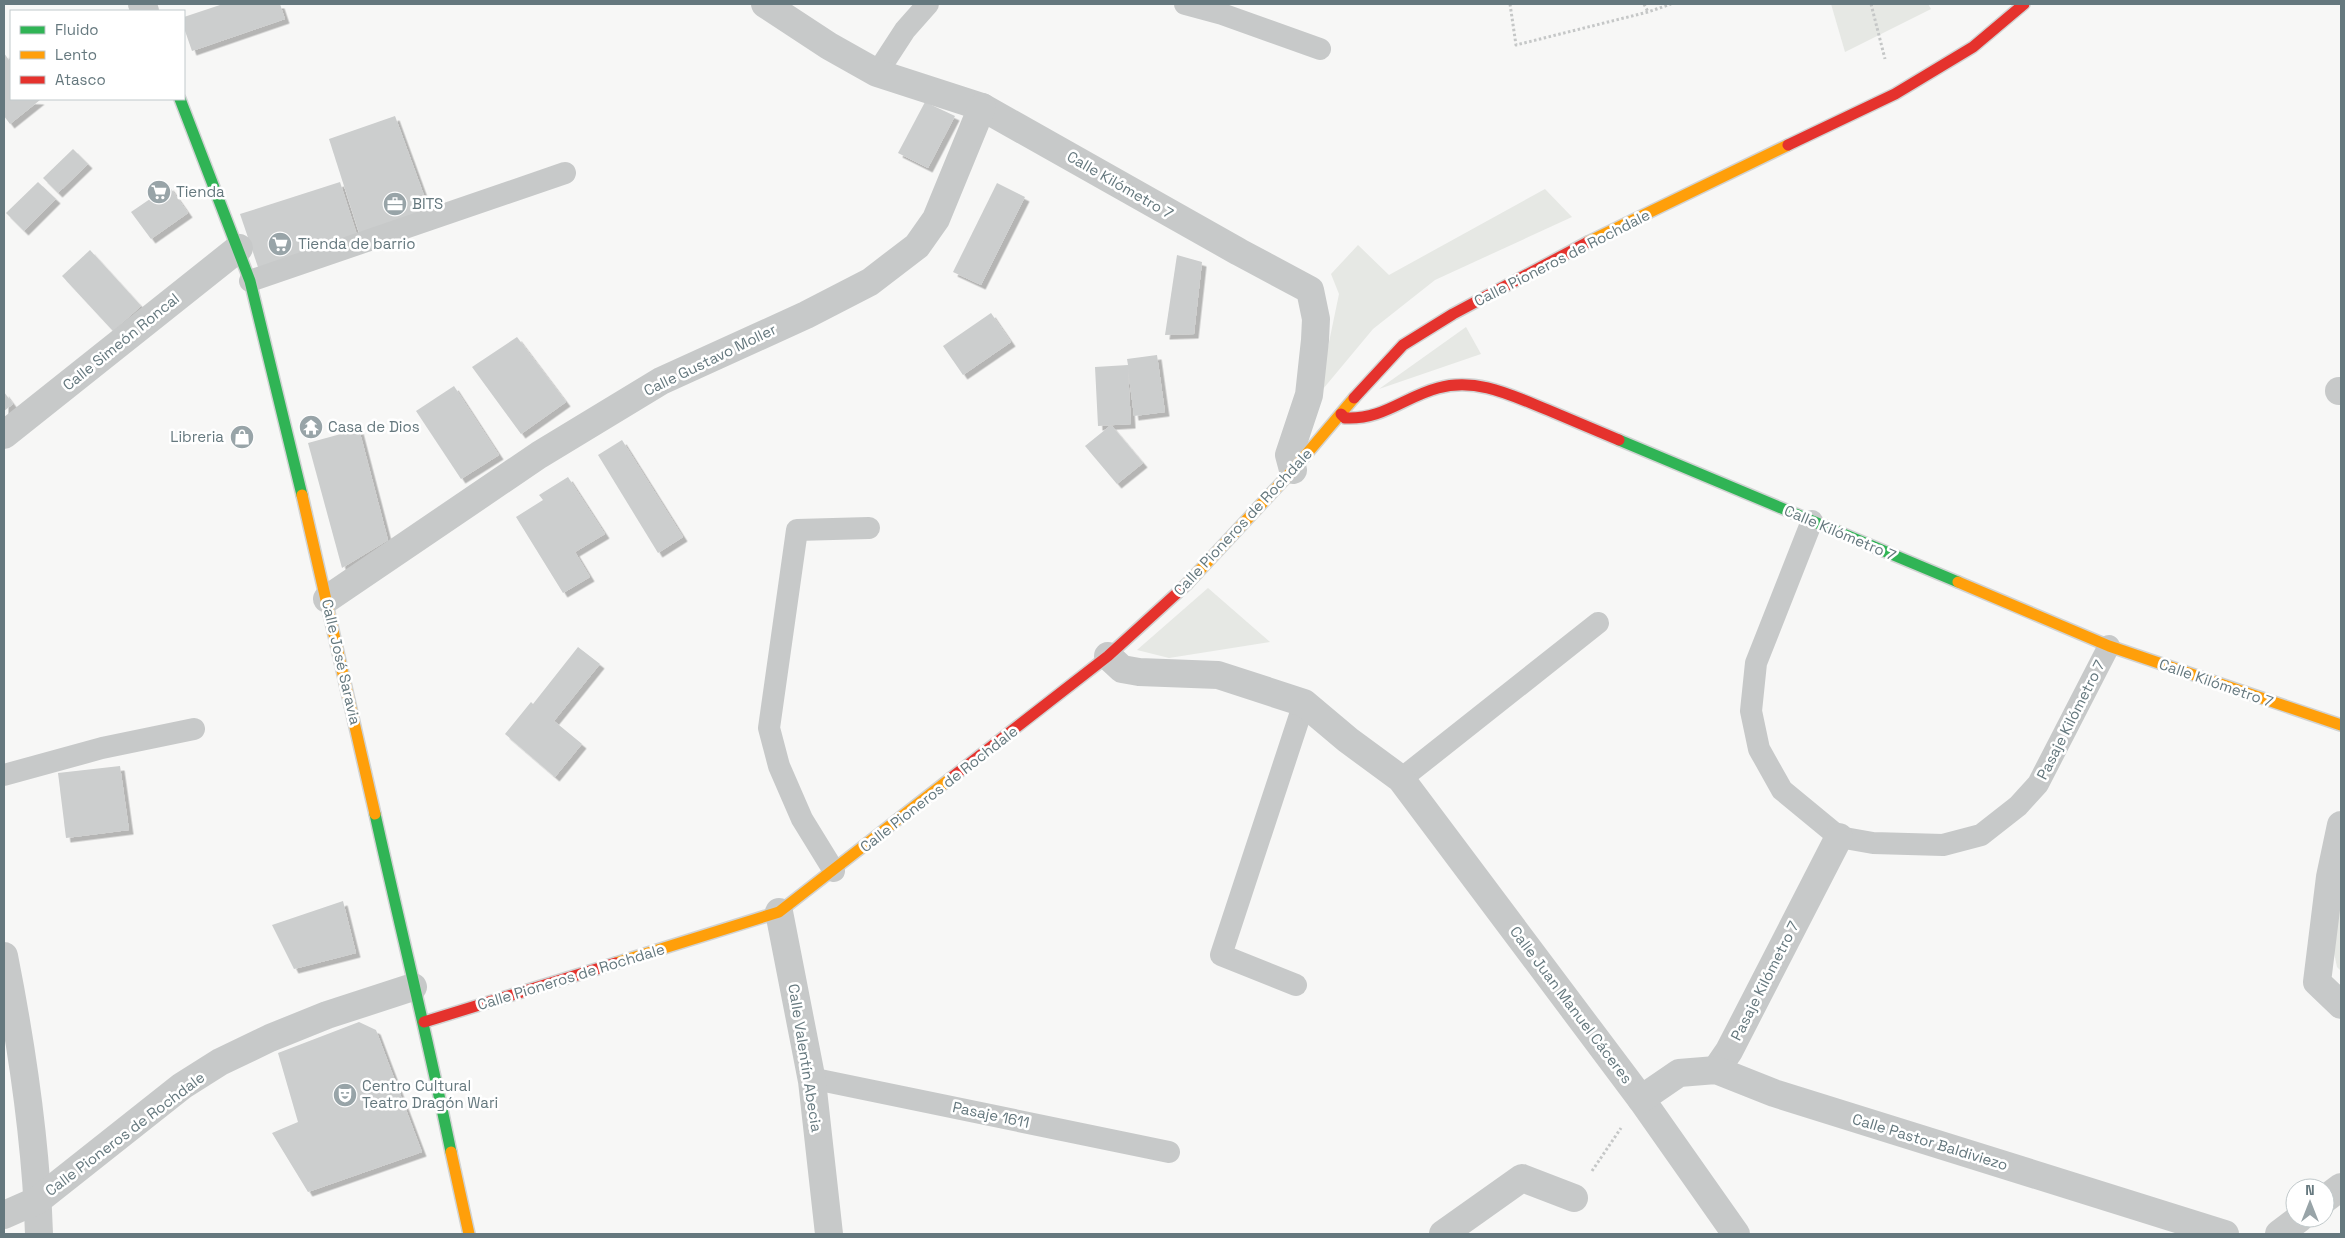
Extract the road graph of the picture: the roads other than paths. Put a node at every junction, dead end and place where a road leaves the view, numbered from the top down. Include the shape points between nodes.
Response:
1 (765, 4) edge
2 (928, 4) edge
3 (1185, 4) edge
4 (2024, 4) edge
5 (1320, 49) dead end
6 (877, 73) junction
7 (180, 100) edge
8 (982, 107) junction
9 (565, 173) dead end
10 (239, 248) junction
11 (250, 281) junction
12 (1341, 414) junction
13 (4, 435) edge
14 (1293, 470) junction
15 (1812, 521) junction
16 (869, 528) dead end
17 (327, 599) junction
18 (1598, 623) dead end
19 (2109, 646) junction
20 (1108, 656) junction
21 (1304, 703) junction
22 (2341, 725) edge
23 (194, 729) dead end
24 (4, 775) edge
25 (1401, 779) junction
26 (2341, 825) edge
27 (1839, 837) junction
28 (834, 871) junction
29 (779, 912) junction
30 (4, 956) edge
31 (1296, 985) dead end
32 (413, 987) junction
33 (2341, 1004) edge
34 (424, 1022) junction
35 (1716, 1070) junction
36 (812, 1081) junction
37 (1641, 1099) junction
38 (1169, 1152) dead end
39 (1574, 1198) road end
40 (38, 1200) junction
41 (4, 1215) edge
42 (39, 1234) edge
43 (469, 1234) edge
44 (828, 1234) edge
45 (1442, 1234) edge
46 (1736, 1234) edge
47 (2225, 1234) edge

1 - 6 street, Calle Kilómetro 7
2 - 6 lane via 905,30
3 - 5 lane
4 - 12 street, Calle Pioneros de Rochdale via 1973,47 1895,94 1575,248 1453,314 1403,345
6 - 8 street, Calle Kilómetro 7
7 - 10 street, Calle José Saravia
8 - 14 street, Calle Kilómetro 7 via 1310,290 1316,319 1315,340 1309,395 1289,455
8 - 17 street, Calle Gustavo Moller via 936,219 917,246 878,276 806,315 661,381 539,455
9 - 11 lane
10 - 11 street, Calle José Saravia
10 - 13 street, Calle Simeón Roncal
11 - 17 street, Calle José Saravia
12 - 14 street, Calle Pioneros de Rochdale
12 - 15 street, Calle Kilómetro 7 via 1345,418 1366,418 1449,385 1474,385 1502,391
14 - 20 street, Calle Pioneros de Rochdale via 1199,573
15 - 19 street, Calle Kilómetro 7
15 - 27 lane, Pasaje Kilómetro 7 via 1756,663 1751,711 1759,749 1782,790
16 - 28 lane via 797,530 769,728 779,766 802,819
17 - 32 street, Calle José Saravia
18 - 25 lane
19 - 22 street, Calle Kilómetro 7
19 - 27 lane, Pasaje Kilómetro 7 via 2038,784 2018,806 1981,835 1943,844 1873,843
20 - 21 street, Calle Juan Manuel Cáceres via 1122,669 1218,675
20 - 28 street, Calle Pioneros de Rochdale
21 - 25 street, Calle Juan Manuel Cáceres
21 - 31 lane via 1221,955
23 - 24 lane via 102,748
25 - 37 street, Calle Juan Manuel Cáceres
26 - 33 street via 2330,877 2317,982
27 - 35 street, Pasaje Kilómetro 7 via 1729,1052
28 - 29 street, Calle Pioneros de Rochdale
29 - 34 street, Calle Pioneros de Rochdale
29 - 36 street, Calle Valentín Abecia
30 - 40 street via 14,1008
32 - 34 street, Calle José Saravia
32 - 40 street, Calle Pioneros de Rochdale via 327,1015 220,1062 182,1086
34 - 43 street, Calle José Saravia
35 - 37 street, Calle Pastor Baldiviezo via 1679,1073
35 - 47 street, Calle Pastor Baldiviezo via 1774,1094
36 - 38 lane, Pasaje 1611 via 820,1080
36 - 44 street, Calle Valentín Abecia
37 - 46 street, Calle Juan Manuel Cáceres
39 - 45 street via 1522,1178
40 - 41 street, Calle Pioneros de Rochdale
40 - 42 street

